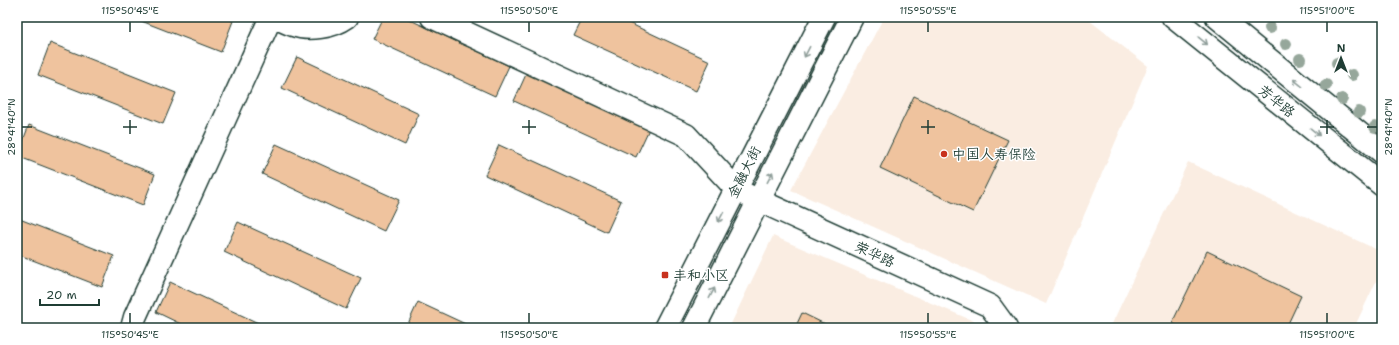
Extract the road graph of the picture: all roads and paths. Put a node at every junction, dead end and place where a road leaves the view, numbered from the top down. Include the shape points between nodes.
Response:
1 (271, 17) edge
2 (276, 17) edge
3 (347, 17) edge
4 (432, 17) edge
5 (824, 17) edge
6 (852, 17) edge
7 (1172, 17) edge
8 (1217, 17) edge
9 (1382, 152) edge
10 (1382, 186) edge
11 (736, 189) junction
12 (759, 200) junction
13 (132, 328) edge
14 (665, 328) edge
15 (694, 328) edge
16 (1006, 328) edge

1 - 13 street
2 - 3 street via 293,26 317,28 340,22
4 - 11 street via 686,135
5 -> 11 street, 金融大街
12 -> 6 street, 金融大街
7 -> 10 street, 芳华路
9 -> 8 street, 芳华路
11 - 12 street, 荣华路
11 -> 14 street, 金融大街
15 -> 12 street, 金融大街
12 - 16 street, 荣华路 via 990,306

